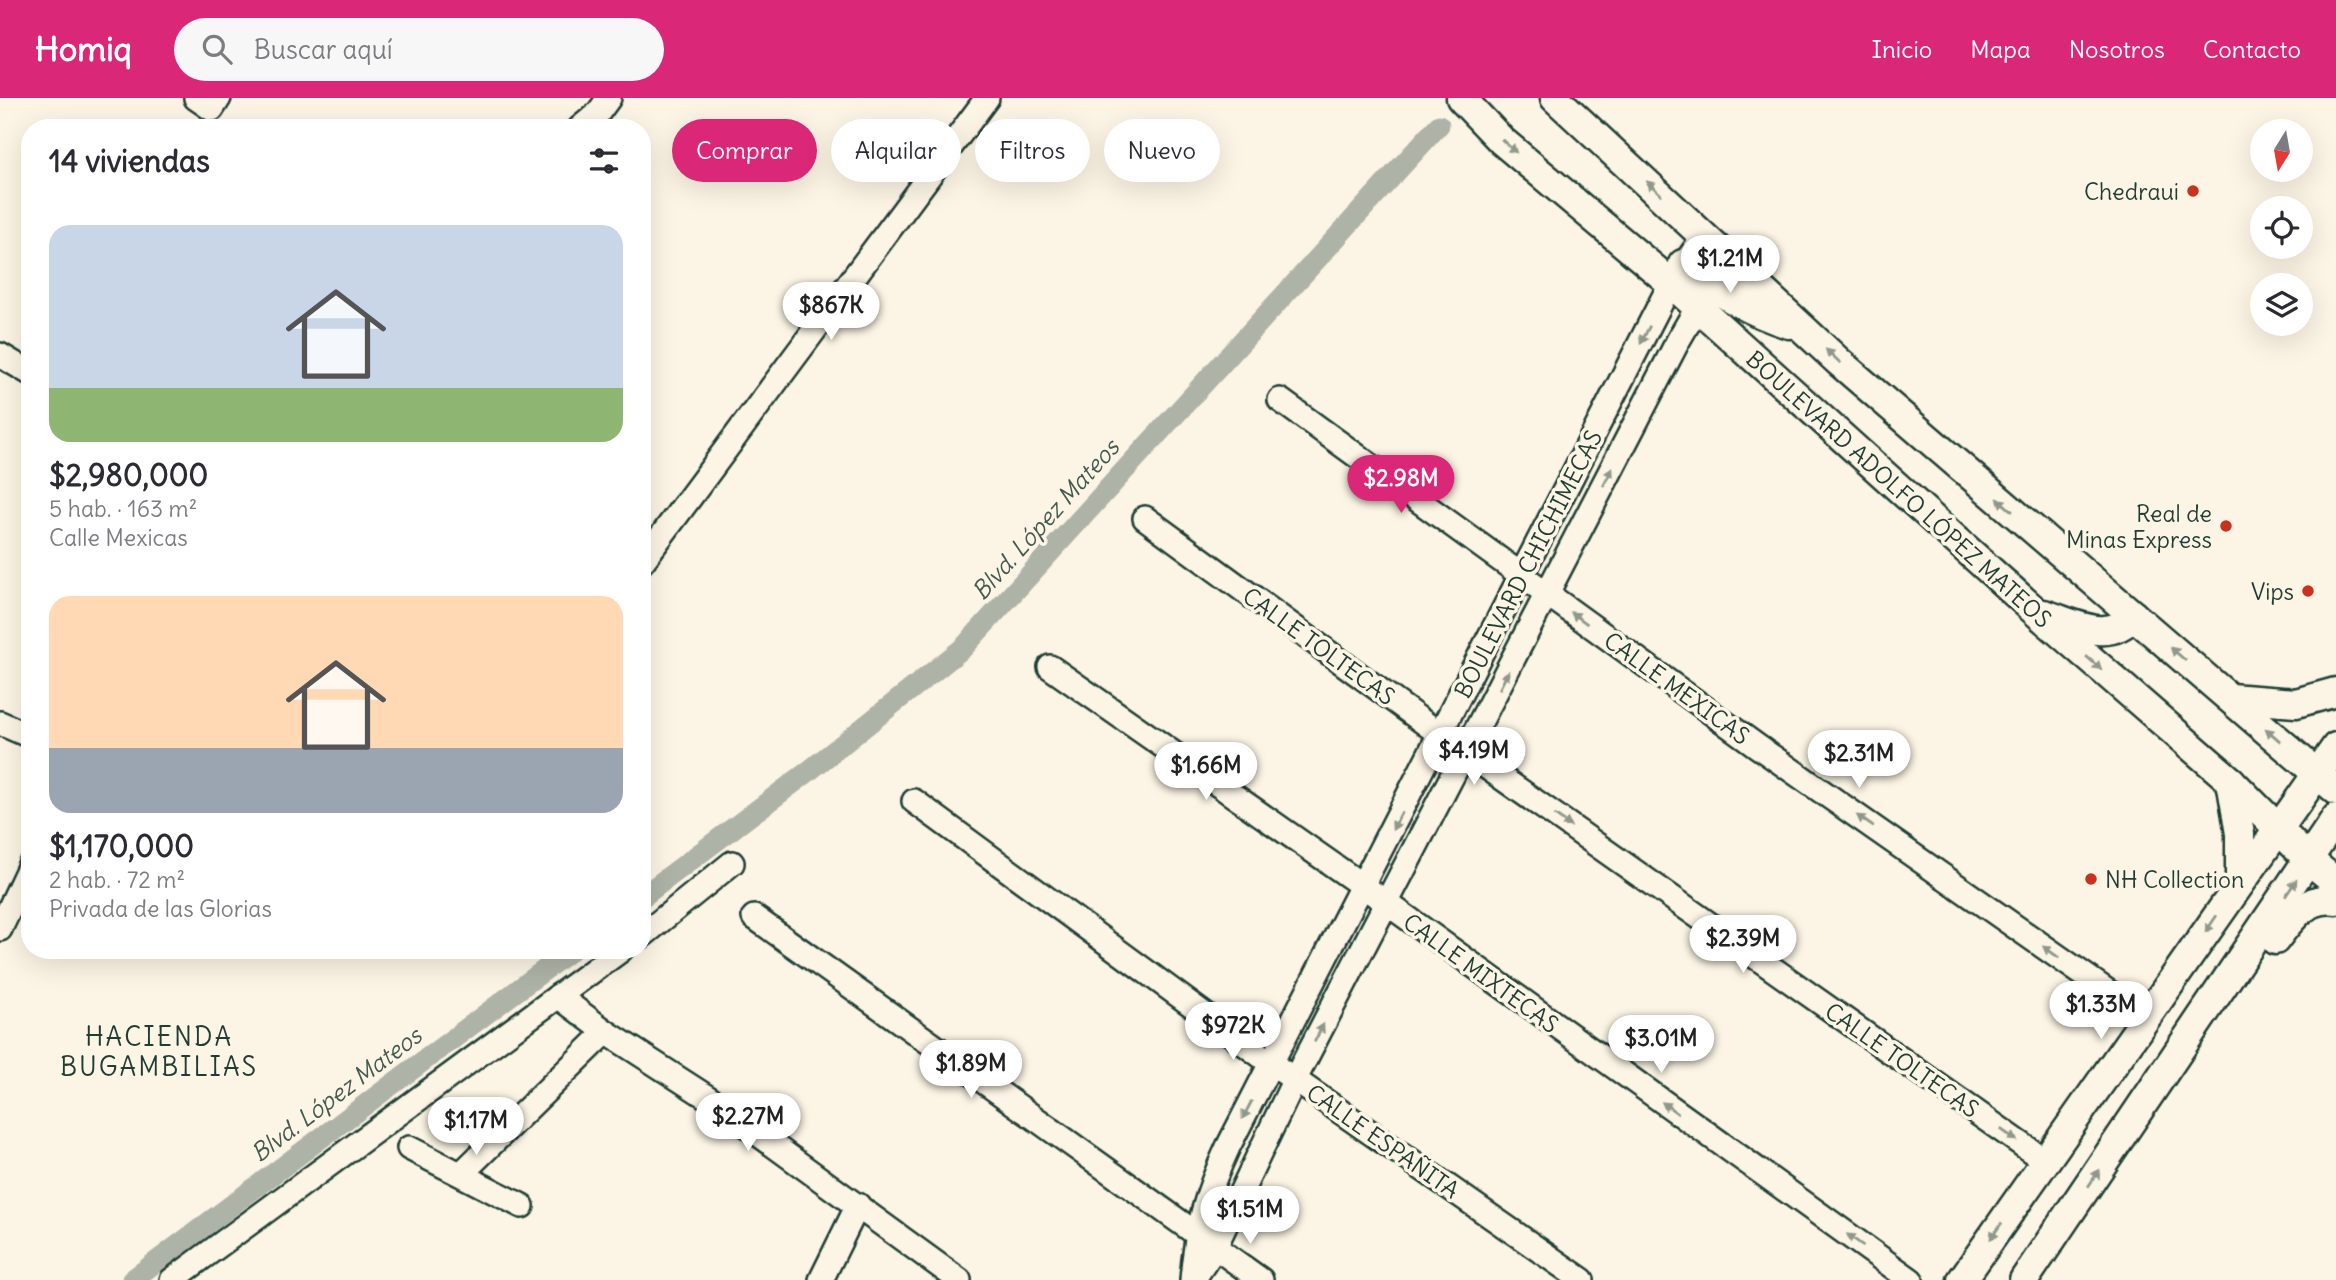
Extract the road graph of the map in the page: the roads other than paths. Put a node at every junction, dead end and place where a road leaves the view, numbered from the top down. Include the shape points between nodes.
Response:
1 (986, 98) edge
2 (1461, 98) edge
3 (1555, 98) edge
4 (1705, 235) junction
5 (1728, 259) junction
6 (1677, 273) junction
7 (1703, 296) junction
8 (1805, 329) junction
9 (0, 355) edge
10 (21, 368) edge
11 (1280, 400) dead end
12 (1145, 518) dead end
13 (651, 550) edge
14 (1521, 575) junction
15 (1547, 595) junction
16 (2035, 611) junction
17 (2133, 615) junction
18 (1050, 667) dead end
19 (2336, 692) edge
20 (2230, 698) junction
21 (0, 723) edge
22 (21, 732) edge
23 (1441, 735) junction
24 (2336, 747) edge
25 (1467, 754) junction
26 (2231, 781) junction
27 (2326, 781) edge
28 (914, 801) dead end
29 (2336, 818) edge
30 (2277, 827) junction
31 (2310, 861) junction
32 (732, 863) dead end
33 (2336, 882) edge
34 (2240, 883) junction
35 (21, 884) edge
36 (1363, 886) junction
37 (2336, 900) edge
38 (1386, 905) junction
39 (754, 916) dead end
40 (0, 929) edge
41 (651, 929) edge
42 (609, 959) edge
43 (558, 996) junction
44 (2147, 1019) junction
45 (2199, 1020) junction
46 (606, 1032) junction
47 (1272, 1064) junction
48 (1295, 1079) junction
49 (409, 1149) dead end
50 (2045, 1160) junction
51 (461, 1174) junction
52 (858, 1205) junction
53 (522, 1206) dead end
54 (1196, 1233) junction
55 (1214, 1249) junction
56 (172, 1280) edge
57 (821, 1280) edge
58 (959, 1280) edge
59 (1193, 1280) edge
60 (1261, 1280) edge
61 (1582, 1280) edge
62 (1911, 1280) edge
63 (1962, 1280) edge
64 (2024, 1280) edge

1 - 13 street
2 -> 6 main road, BOULEVARD ADOLFO LÓPEZ MATEOS via 1502,141
4 -> 3 main road
4 - 5 main road
4 - 6 street, BOULEVARD CHICHIMECAS
5 - 7 street, BOULEVARD CHICHIMECAS
5 - 8 main road
6 - 7 main road, BOULEVARD ADOLFO LÓPEZ MATEOS
6 -> 14 street, BOULEVARD CHICHIMECAS
7 - 8 main road
15 -> 7 street, BOULEVARD CHICHIMECAS
7 - 16 main road, BOULEVARD ADOLFO LÓPEZ MATEOS
17 -> 8 main road
9 - 10 street
11 - 14 street, CALLE MEXICAS
12 - 23 street, CALLE TOLTECAS
14 - 15 street, CALLE MEXICAS
14 - 23 street, BOULEVARD CHICHIMECAS
25 -> 15 street, BOULEVARD CHICHIMECAS
44 -> 15 street, CALLE MEXICAS
16 - 17 main road via 2094,631 2118,628
16 -> 26 main road, BOULEVARD ADOLFO LÓPEZ MATEOS
20 -> 17 main road
18 - 36 street, CALLE MIXTECAS
19 - 20 main road via 2296,703
27 -> 20 main road
21 - 22 street
23 - 25 street, CALLE TOLTECAS
23 -> 36 street, BOULEVARD CHICHIMECAS
24 - 27 main road
25 - 38 street, BOULEVARD CHICHIMECAS
25 -> 50 street, CALLE TOLTECAS
26 - 30 main road, BOULEVARD ADOLFO LÓPEZ MATEOS
26 - 34 main road via 2240,834
27 - 30 main road
28 - 47 street, CALLE ESPAÑITA
29 - 31 main road
30 - 31 main road, BOULEVARD ADOLFO LÓPEZ MATEOS
30 - 34 main road
31 - 33 main road, BOULEVARD ADOLFO LÓPEZ MATEOS
45 -> 31 main road
32 - 41 street
34 -> 44 main road
35 - 40 street
36 - 38 street, CALLE MIXTECAS
36 - 47 street, BOULEVARD CHICHIMECAS
37 - 45 main road via 2311,903 2294,916 2226,1003
48 -> 38 street, BOULEVARD CHICHIMECAS
62 -> 38 street, CALLE MIXTECAS
39 - 54 street
42 - 43 street
43 - 46 street
43 - 56 street
44 - 50 main road
64 -> 45 main road
46 - 51 street
46 - 52 street via 710,1099
47 - 48 street, CALLE ESPAÑITA
47 -> 54 street, BOULEVARD CHICHIMECAS via 1212,1181
48 - 55 street, BOULEVARD CHICHIMECAS
48 - 61 street, CALLE ESPAÑITA
49 - 51 street
50 -> 63 main road
51 - 53 street
52 - 57 street
52 - 58 street
54 - 55 street
54 - 59 street, BOULEVARD CHICHIMECAS
55 - 59 street, BOULEVARD CHICHIMECAS
55 - 60 street

